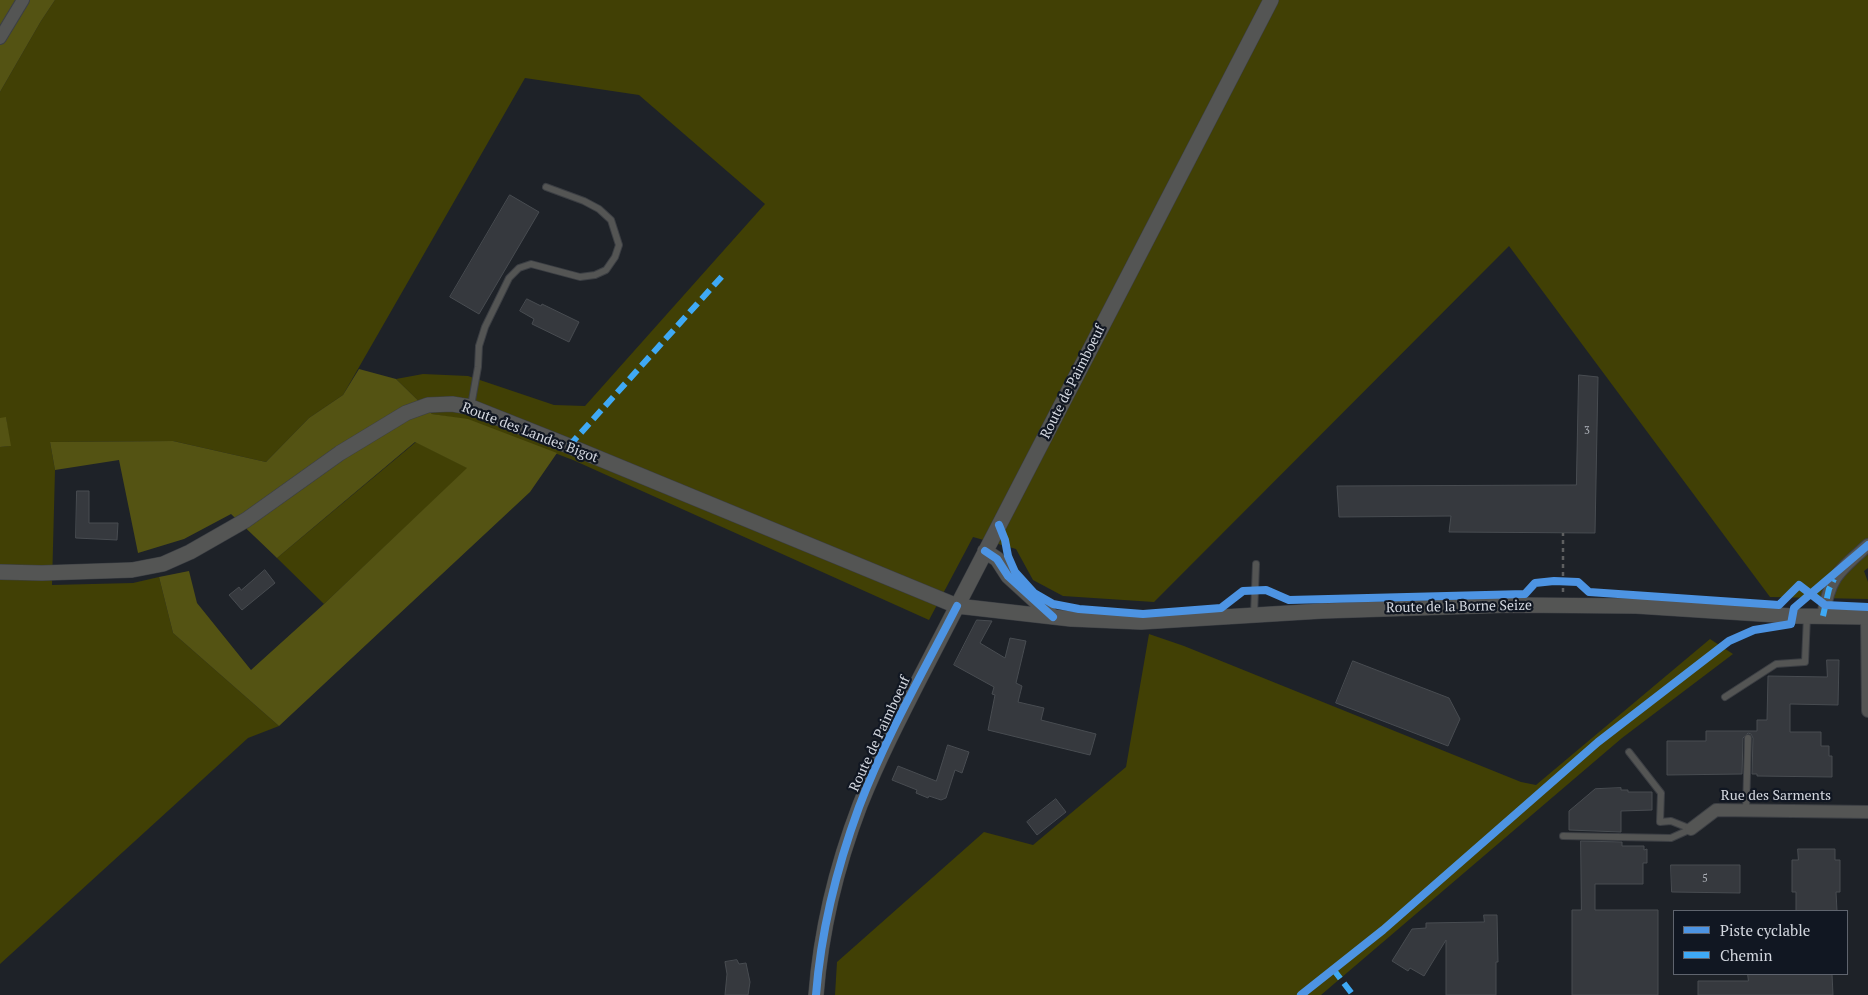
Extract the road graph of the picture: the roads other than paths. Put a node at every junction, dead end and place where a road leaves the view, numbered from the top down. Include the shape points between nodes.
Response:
1 (23, 0) edge
2 (1271, 0) edge
3 (0, 38) edge
4 (546, 187) dead end
5 (471, 407) junction
6 (1868, 545) edge
7 (985, 551) junction
8 (1256, 564) dead end
9 (0, 572) edge
10 (957, 606) junction
11 (1254, 615) junction
12 (1807, 616) junction
13 (1823, 616) junction
14 (1052, 617) junction
15 (1867, 618) edge
16 (1725, 698) dead end
17 (1868, 711) edge
18 (1748, 738) dead end
19 (1628, 752) dead end
20 (1746, 810) junction
21 (1868, 812) edge
22 (1691, 829) junction
23 (1563, 836) dead end
24 (816, 995) edge

1 - 3 street
2 - 7 street, Route de Paimboeuf
4 - 5 lane via 584,200 611,220 619,245 615,257 606,270 595,275 580,277 532,264 520,268 509,278 479,346
5 - 9 street, Route des Landes Bigot via 428,405 406,413 340,453 246,520 163,564 132,570
5 - 10 street, Route des Landes Bigot
6 - 13 street via 1838,572 1829,589
7 - 10 street, Route de Paimboeuf
7 - 14 street via 997,559 1008,576
8 - 11 lane
10 - 14 street, Route des Landes Bigot
10 - 24 street, Route de Paimboeuf via 879,761 860,807 830,906
11 - 12 street, Route de la Borne Seize via 1510,605 1636,606
11 - 14 street, Route de la Borne Seize via 1141,622
12 - 13 street, Route de la Borne Seize
12 - 16 lane via 1805,662 1776,664
13 - 15 street, Route de la Borne Seize
15 - 17 street
18 - 20 lane
19 - 22 lane via 1661,793 1660,822 1671,821
20 - 21 street, Rue des Sarments
20 - 22 street, Rue des Sarments via 1716,810
22 - 23 lane via 1671,838

